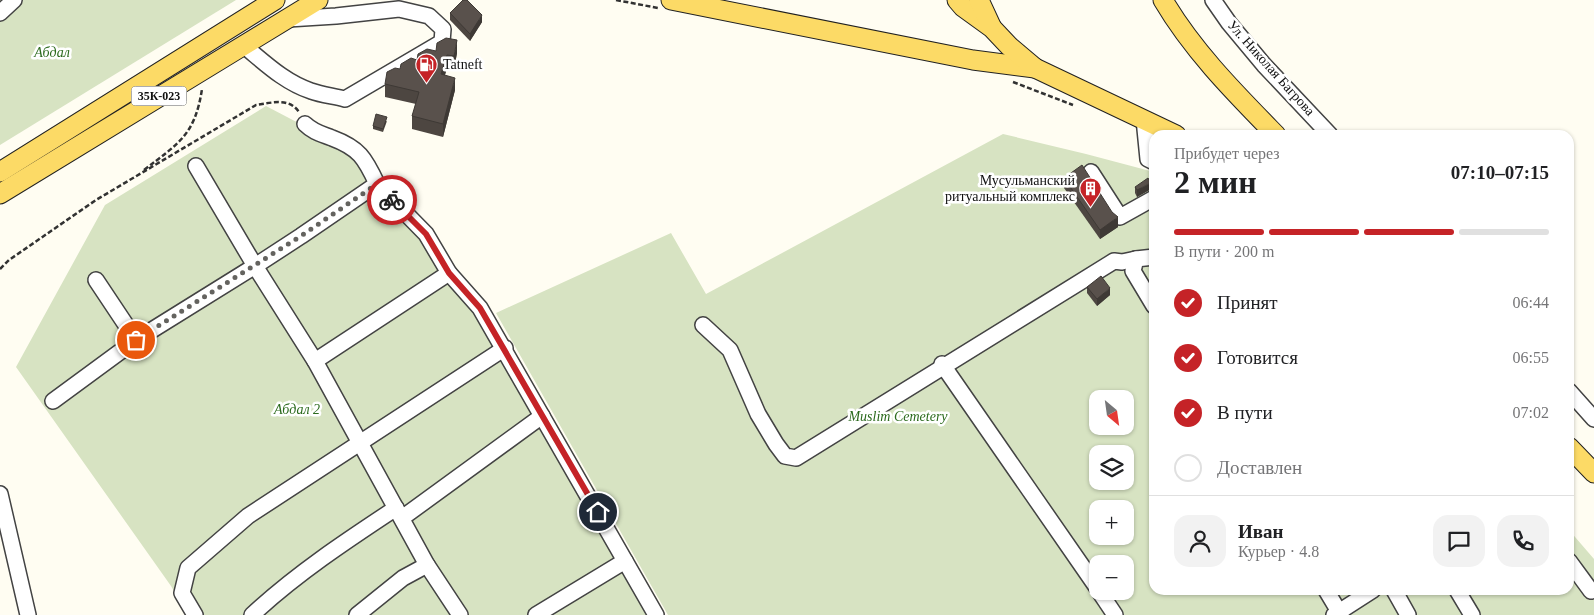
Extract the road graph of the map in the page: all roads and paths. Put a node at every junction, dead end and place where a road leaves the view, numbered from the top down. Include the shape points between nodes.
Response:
1 (14, 0) edge
2 (275, 0) edge
3 (318, 0) edge
4 (671, 0) edge
5 (957, 0) edge
6 (979, 0) edge
7 (1163, 0) edge
8 (1213, 0) edge
9 (0, 13) edge
10 (286, 19) junction
11 (992, 28) junction
12 (243, 44) junction
13 (205, 68) junction
14 (1035, 68) junction
15 (1144, 119) junction
16 (305, 124) joint
17 (1166, 130) edge
18 (1271, 130) edge
19 (1325, 130) edge
20 (1149, 160) edge
21 (196, 166) dead end
22 (0, 172) edge
23 (1091, 172) dead end
24 (134, 178) junction
25 (377, 184) junction
26 (0, 194) edge
27 (1149, 201) edge
28 (1149, 258) edge
29 (1136, 259) junction
30 (255, 266) junction
31 (0, 269) edge
32 (449, 273) junction
33 (96, 280) dead end
34 (1149, 298) edge
35 (703, 324) dead end
36 (136, 340) junction
37 (505, 348) junction
38 (315, 361) junction
39 (943, 365) junction
40 (1574, 397) edge
41 (54, 401) dead end
42 (542, 416) junction
43 (1594, 419) edge
44 (360, 442) junction
45 (1574, 452) edge
46 (1594, 473) edge
47 (0, 494) edge
48 (399, 513) junction
49 (625, 561) junction
50 (427, 565) junction
51 (1574, 568) edge
52 (1089, 577) edge
53 (1592, 591) dead end
54 (1328, 595) edge
55 (1366, 595) edge
56 (1397, 595) edge
57 (1461, 595) edge
58 (1105, 600) edge
59 (1338, 614) edge
60 (28, 615) edge
61 (195, 615) edge
62 (252, 615) edge
63 (356, 615) edge
64 (460, 615) edge
65 (536, 615) edge
66 (656, 615) edge
67 (1115, 615) edge
68 (1408, 615) edge
69 (1472, 615) edge

1 - 9 street
2 - 22 main road, 35К-023
3 - 10 main road, 35К-023
4 - 14 main road via 973,60
5 - 11 main road
6 - 11 main road
7 - 18 main road via 1194,46
8 - 19 street, Ул. Николая Багрова via 1264,65
10 - 12 main road, 35К-023
10 - 12 street via 399,9 429,16 443,29 442,42 345,99 311,92 293,84
11 - 14 main road
12 - 13 main road, 35К-023
13 - 24 path via 199,110 189,132
13 - 26 main road, 35К-023
14 - 15 main road
15 - 17 main road
15 - 20 street
16 - 24 path via 294,105 282,102 256,104
16 - 25 street via 312,130 344,142 360,154
21 - 30 street
23 - 27 street via 1120,217
24 - 31 path via 96,200
25 - 30 street
25 - 32 street via 426,234
28 - 29 street
29 - 34 street via 1133,271
29 - 39 street via 1114,261
30 - 36 street
30 - 38 street
32 - 37 street via 480,308
32 - 38 street
33 - 36 street
35 - 39 street via 730,350 758,414 776,444 785,456 796,458
36 - 41 street
37 - 42 street
37 - 44 street
38 - 44 street
39 - 52 street
40 - 43 street
42 - 48 street
42 - 49 street
44 - 48 street
44 - 61 street via 248,516 188,568 182,593
45 - 46 main road
47 - 60 street
48 - 50 street
48 - 62 street via 320,558
49 - 65 street
49 - 66 street
50 - 63 street via 403,578
50 - 64 street
51 - 53 street
54 - 59 street
55 - 59 street
56 - 68 street
57 - 69 street
58 - 67 street

